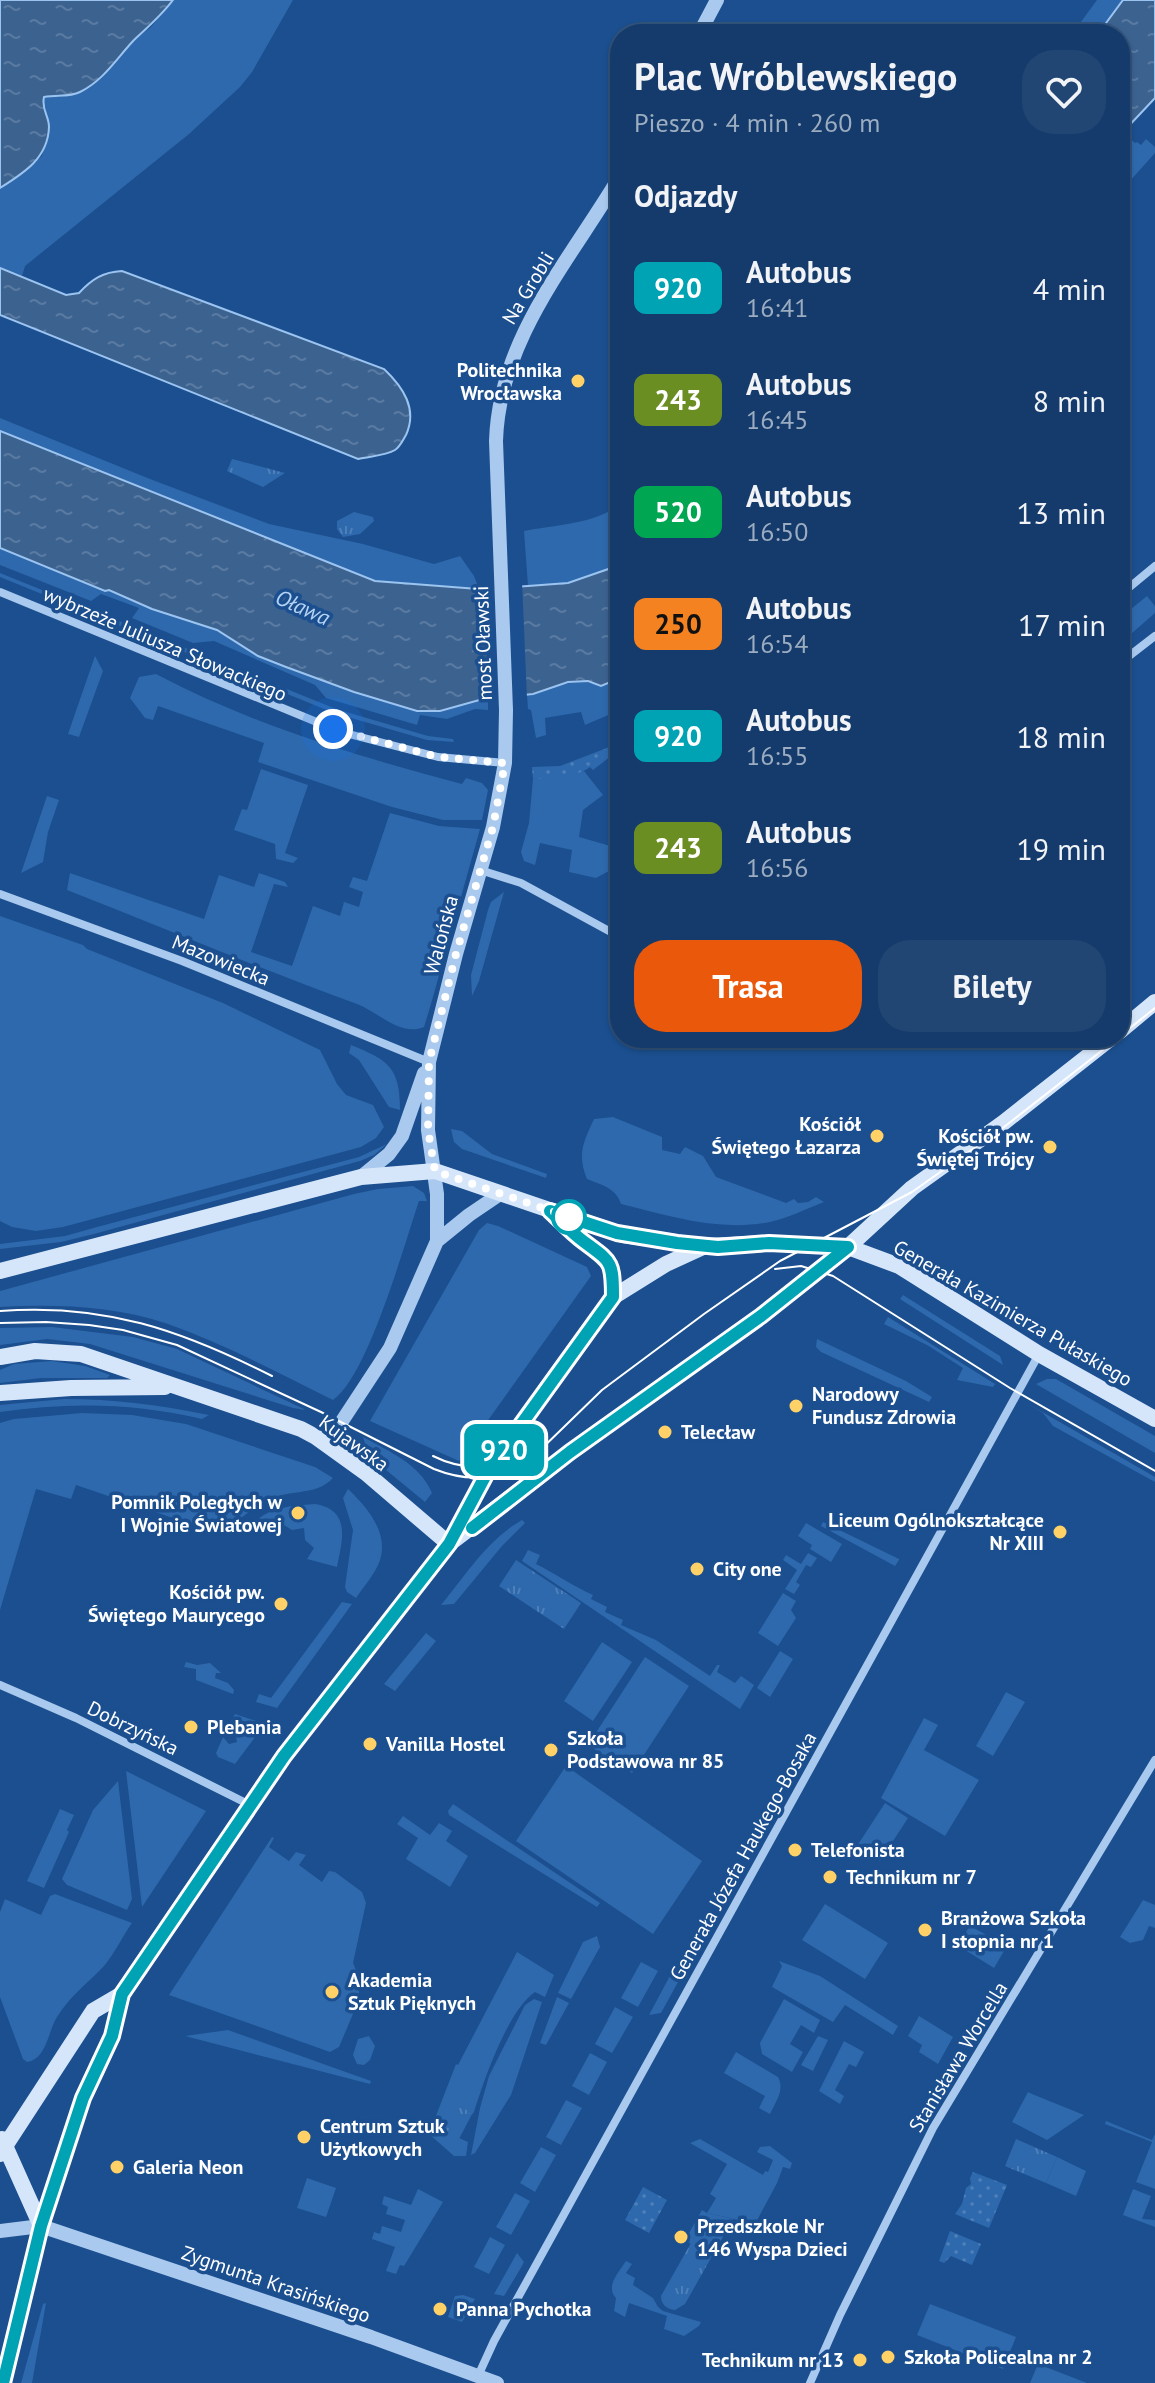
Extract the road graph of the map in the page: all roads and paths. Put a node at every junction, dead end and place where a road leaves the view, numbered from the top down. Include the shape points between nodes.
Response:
1 (717, 0) edge
2 (704, 24) edge
3 (610, 192) edge
4 (1155, 566) edge
5 (501, 575) joint
6 (1130, 586) edge
7 (0, 592) edge
8 (1155, 636) edge
9 (1130, 655) edge
10 (506, 710) joint
11 (505, 763) junction
12 (480, 870) junction
13 (0, 894) edge
14 (610, 932) edge
15 (1155, 1002) edge
16 (1130, 1023) edge
17 (1098, 1048) edge
18 (429, 1062) junction
19 (435, 1171) junction
20 (361, 1177) junction
21 (500, 1194) junction
22 (550, 1211) junction
23 (437, 1241) junction
24 (704, 1246) junction
25 (848, 1247) junction
26 (0, 1271) edge
27 (613, 1297) junction
28 (1039, 1354) junction
29 (0, 1357) edge
30 (174, 1387) junction
31 (0, 1393) edge
32 (1155, 1419) edge
33 (327, 1444) junction
34 (449, 1544) junction
35 (0, 1685) edge
36 (1155, 1760) edge
37 (250, 1805) junction
38 (122, 1994) junction
39 (1, 2145) edge
40 (41, 2226) junction
41 (0, 2231) edge
42 (478, 2376) junction
43 (3, 2383) edge
44 (497, 2383) edge
45 (810, 2383) edge

1 - 2 street
3 - 5 street, Na Grobli via 529,322 507,372 497,419
4 - 6 street
5 - 10 street, most Oławski
7 - 11 street, wybrzeże Juliusza Słowackiego via 341,732 438,757
8 - 9 street
10 - 11 street, Walońska
11 - 12 street, Walońska
12 - 14 street via 521,883
12 - 18 street, Walońska
13 - 18 street, Mazowiecka
15 - 16 main road
17 - 25 main road via 912,1188
18 - 19 street, Walońska via 428,1130
18 - 20 street via 402,1136
19 - 20 main road
19 - 21 main road
19 - 23 street, Walońska
20 - 26 main road
21 - 22 main road
21 - 23 street
22 - 24 main road via 623,1235
22 - 27 main road via 605,1257
23 - 33 street via 390,1348
24 - 25 main road, Generała Kazimierza Pułaskiego
24 - 27 main road
25 - 28 main road, Generała Kazimierza Pułaskiego via 899,1266
25 - 34 main road
27 - 34 main road via 489,1469
28 - 32 main road, Generała Kazimierza Pułaskiego
28 - 42 street, Generała Józefa Haukego-Bosaka
29 - 30 main road, Kujawska via 35,1351 81,1354
30 - 31 main road
30 - 33 main road, Kujawska via 290,1425
33 - 34 main road, Kujawska
34 - 37 main road
35 - 37 street, Dobrzyńska
36 - 45 street, Stanisława Worcella via 933,2128
37 - 38 main road
38 - 39 main road via 93,2011
38 - 40 main road via 112,2036 83,2098
39 - 40 main road
40 - 41 street
40 - 42 street, Zygmunta Krasińskiego
40 - 43 main road
42 - 44 street, Zygmunta Krasińskiego

